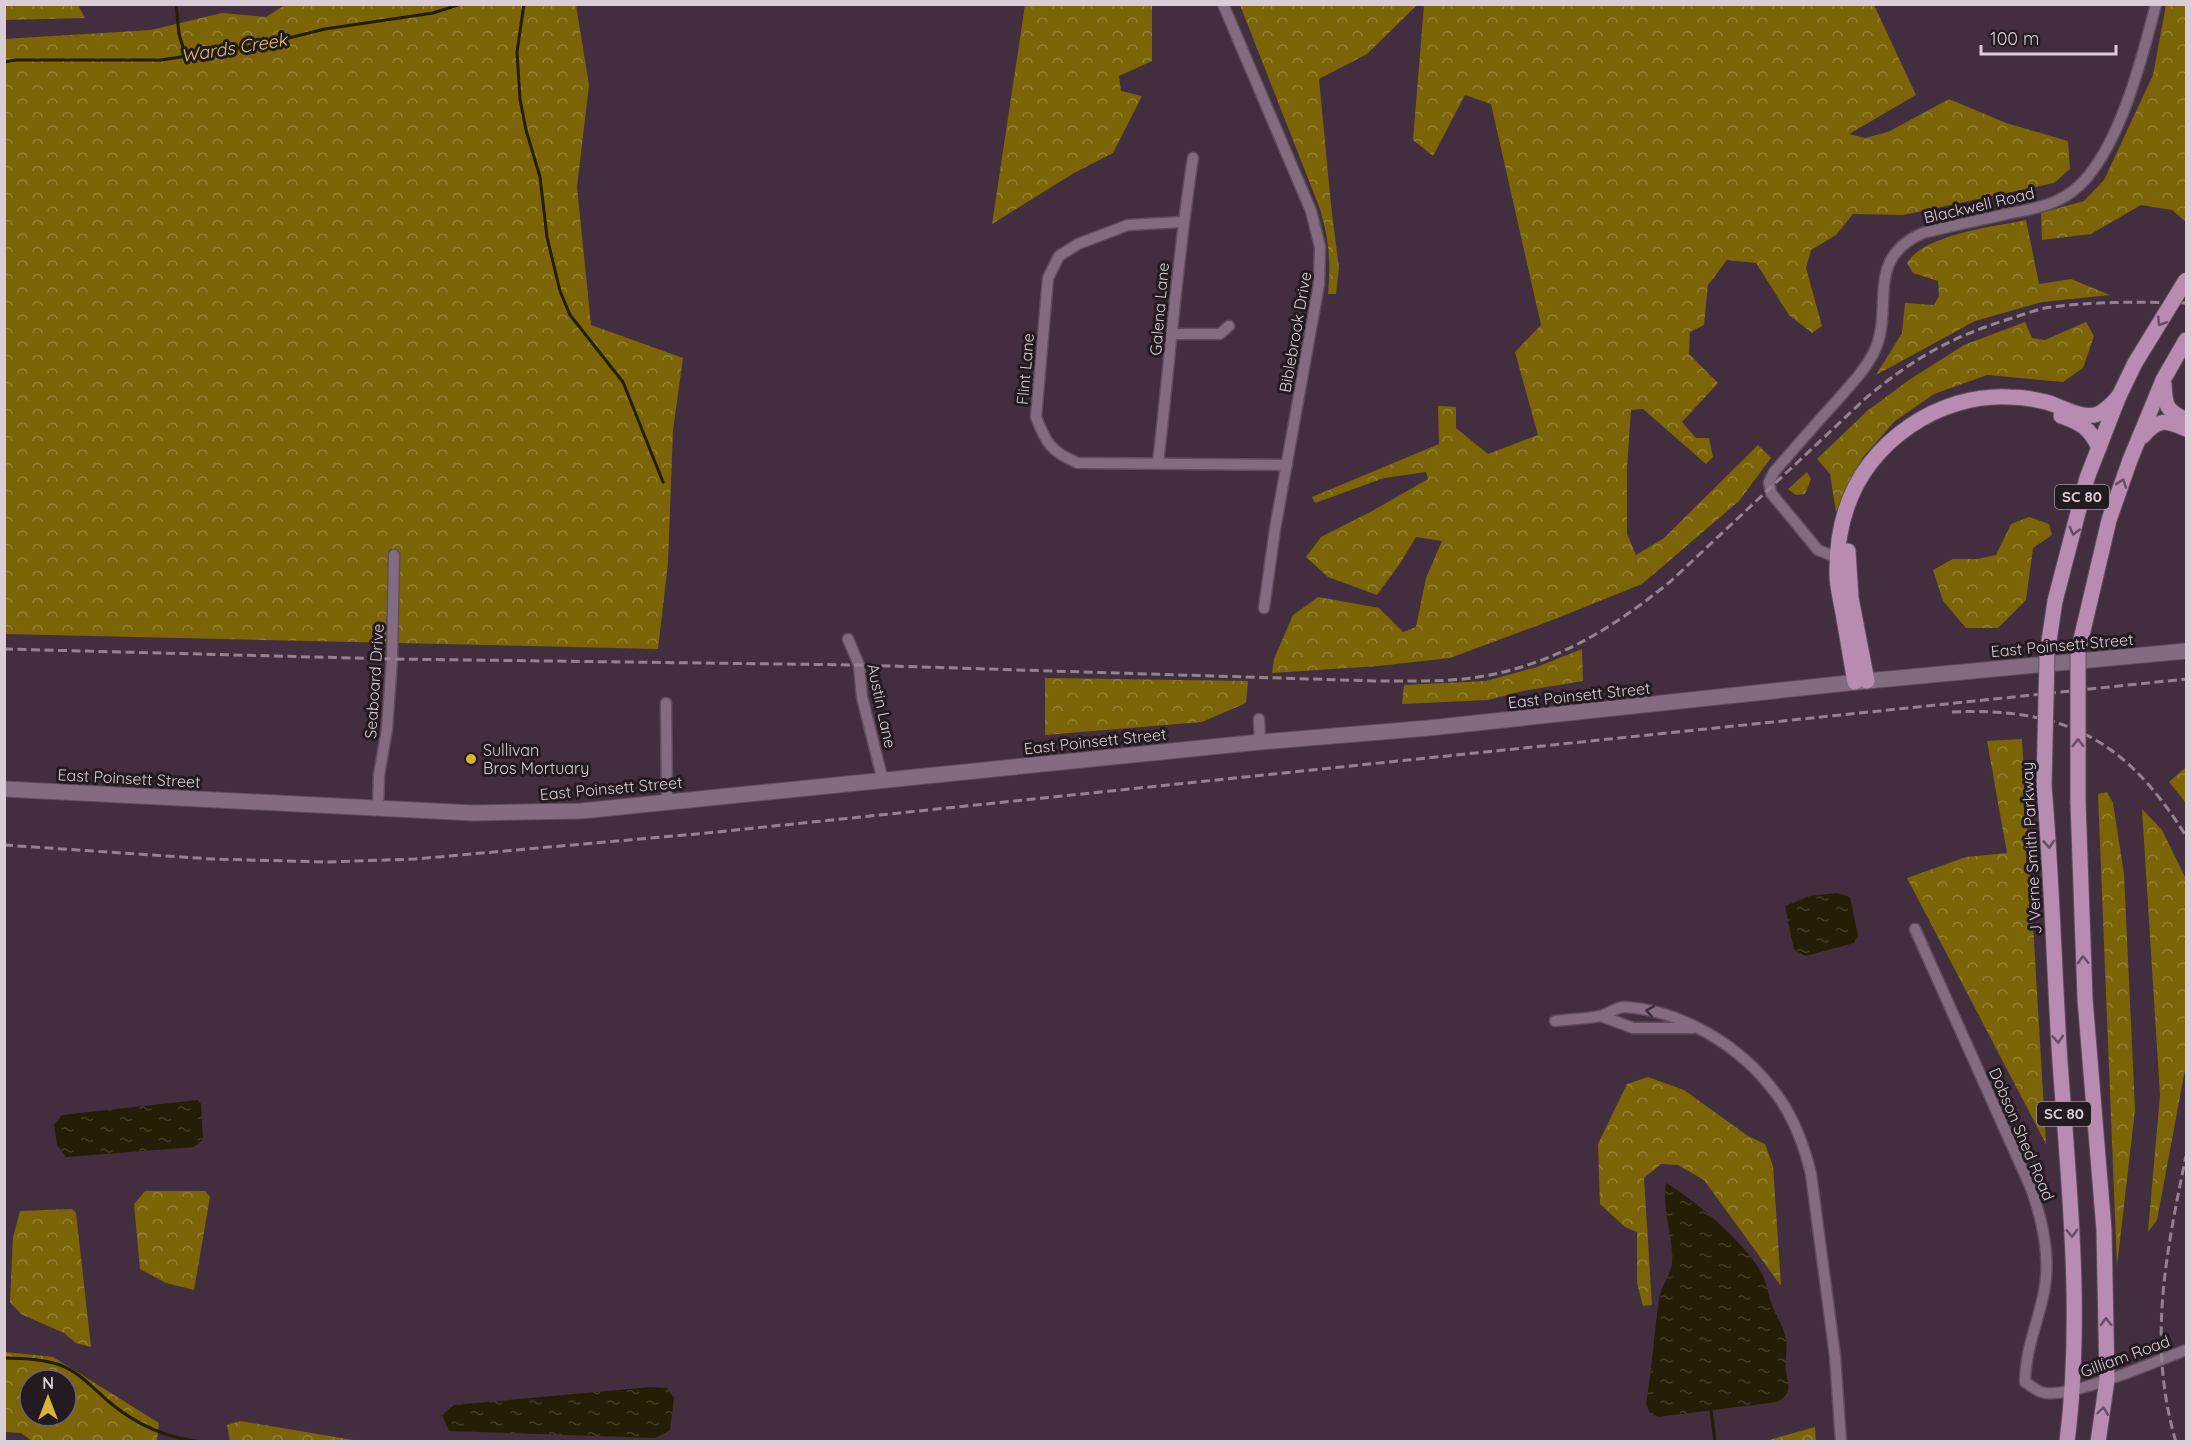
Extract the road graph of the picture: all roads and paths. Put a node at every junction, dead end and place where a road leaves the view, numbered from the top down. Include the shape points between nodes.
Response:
1 (1223, 4) edge
2 (2156, 4) edge
3 (1193, 158) dead end
4 (1182, 222) junction
5 (2187, 280) edge
6 (1229, 326) dead end
7 (1173, 333) junction
8 (2187, 340) edge
9 (2163, 380) junction
10 (2119, 396) junction
11 (2187, 420) edge
12 (2187, 429) edge
13 (2139, 440) junction
14 (2099, 448) junction
15 (1158, 463) junction
16 (1287, 465) junction
17 (394, 555) dead end
18 (1843, 559) junction
19 (1264, 608) dead end
20 (848, 639) dead end
21 (2187, 651) edge
22 (1861, 681) junction
23 (666, 703) dead end
24 (1259, 719) dead end
25 (1260, 742) junction
26 (883, 781) junction
27 (4, 789) edge
28 (667, 802) junction
29 (378, 809) junction
30 (1915, 929) dead end
31 (1601, 1016) junction
32 (1555, 1021) dead end
33 (1697, 1028) junction
34 (2187, 1350) edge
35 (2107, 1380) junction
36 (2074, 1390) junction
37 (1841, 1442) edge
38 (2067, 1442) edge
39 (2098, 1442) edge

1 - 16 street, Biblebrook Drive via 1311,211 1320,247 1319,284
2 - 18 street, Blackwell Road via 2121,117 2087,179 2050,204 1923,233 1906,242 1893,257 1885,276 1879,338 1873,354 1769,482 1771,492 1809,541 1818,550
3 - 4 street, Galena Lane
4 - 7 street, Galena Lane
4 - 15 street, Flint Lane via 1128,225 1078,244 1059,256 1048,278 1036,417 1044,436 1060,456 1078,463
5 -> 10 main road, J Verne Smith Parkway / SC 80, bridge
6 - 7 street via 1220,334
7 - 15 street, Galena Lane
8 - 9 main road, SC 80
9 - 11 main road via 2168,410
9 - 13 main road, SC 80
10 - 14 main road, J Verne Smith Parkway / SC 80
10 - 18 main road via 2105,410 2093,415 2008,396 1963,402 1929,415 1885,445 1864,471 1845,511 1838,543
12 - 13 main road via 2161,422
35 -> 13 main road, SC 80, bridge via 2104,1230 2085,999 2078,802 2078,652 2109,520
14 - 18 main road via 2093,434 2085,428 2038,408 1999,404 1939,418 1898,447 1869,481 1854,516
14 -> 36 main road, J Verne Smith Parkway / SC 80, bridge via 2087,478 2055,601 2047,654 2044,786 2072,1231
15 - 16 street, Flint Lane
16 - 19 street, Biblebrook Drive
17 - 29 street, Seaboard Drive via 391,670
18 - 22 main road via 1837,576
20 - 26 street, Austin Lane via 859,665 862,697
21 - 22 main road, East Poinsett Street
22 - 25 main road, East Poinsett Street via 1429,728
23 - 28 street
24 - 25 street
25 - 26 main road, East Poinsett Street
26 - 28 main road, East Poinsett Street
27 - 29 main road, East Poinsett Street
28 - 29 main road, East Poinsett Street via 545,812
30 - 36 street, Dobson Shed Road via 2039,1213 2046,1278 2025,1365 2025,1382 2042,1393
31 - 32 street
31 - 33 street via 1633,1028
33 -> 31 street via 1670,1014 1623,1006
33 - 37 street via 1751,1065 1775,1091 1804,1148 1811,1174 1835,1356
34 - 35 street, Gilliam Road
35 - 36 street, Gilliam Road
39 -> 35 main road, SC 80
36 - 38 main road, J Verne Smith Parkway / SC 80

